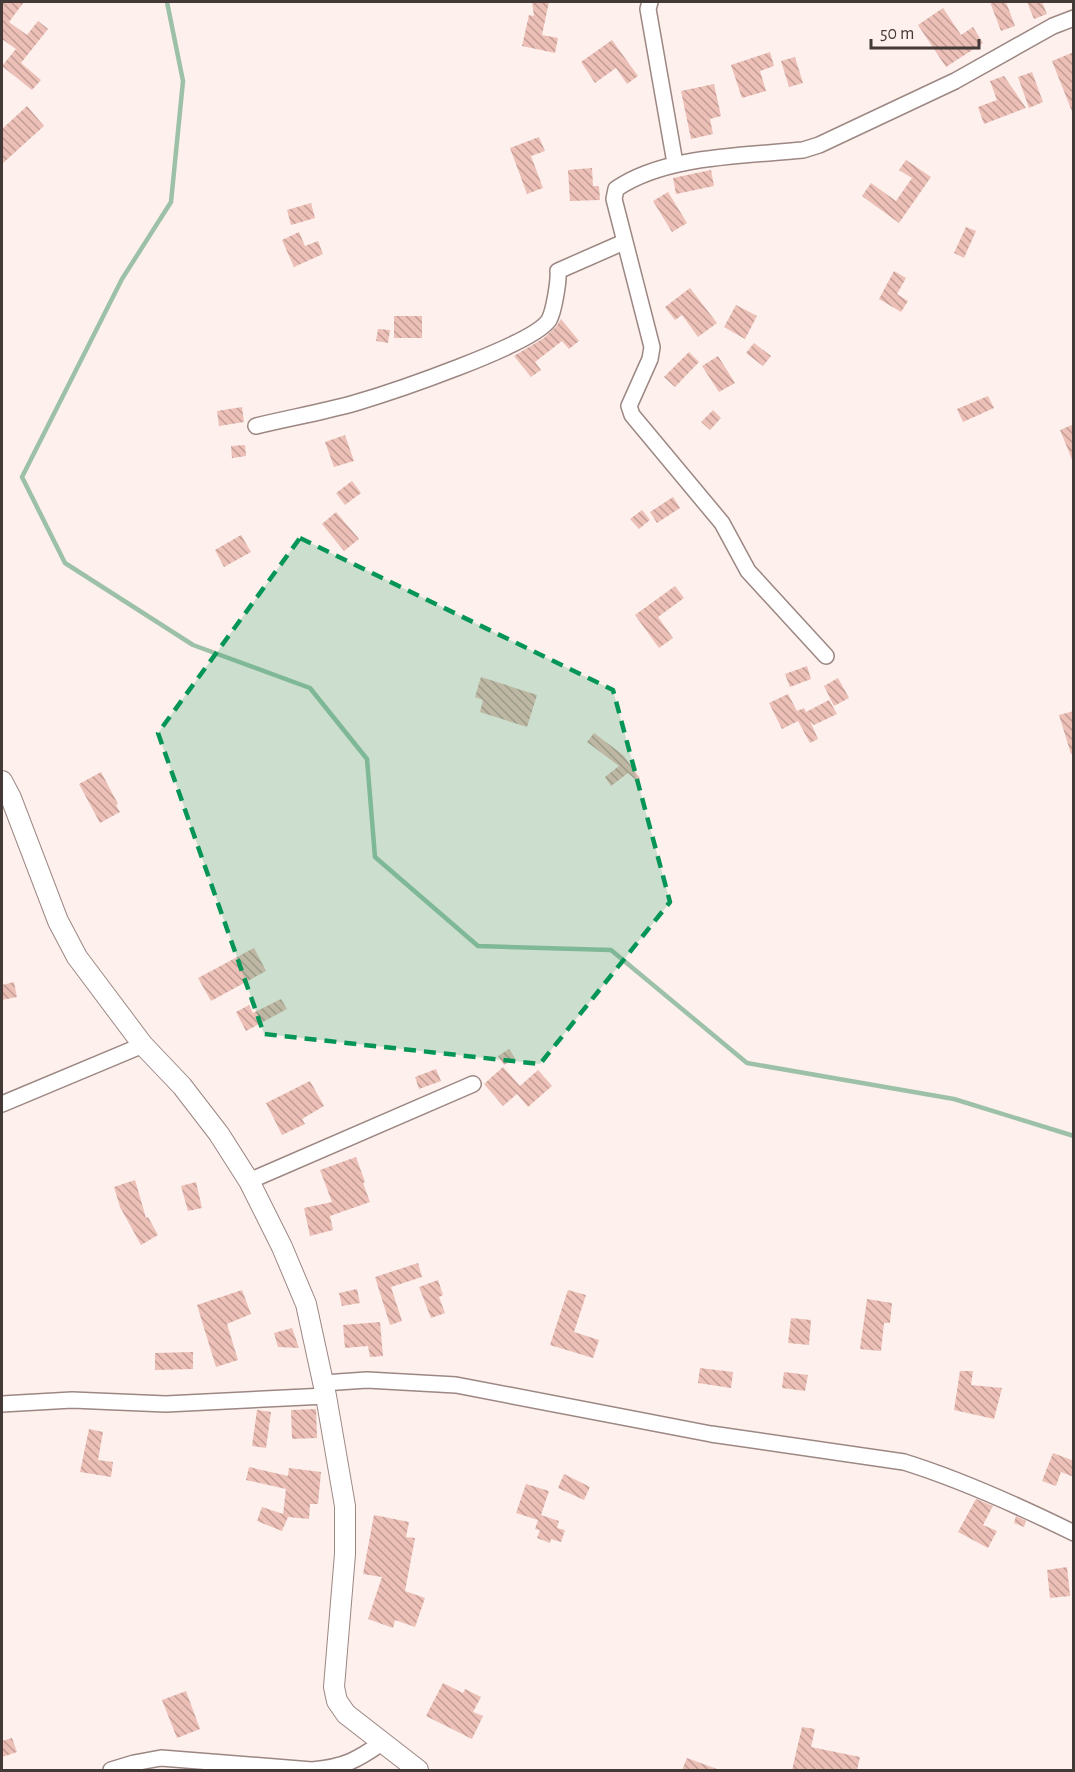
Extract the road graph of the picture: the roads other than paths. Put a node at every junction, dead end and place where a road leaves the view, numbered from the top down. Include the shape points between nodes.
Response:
1 (650, 2) edge
2 (1074, 18) edge
3 (675, 164) junction
4 (624, 242) junction
5 (256, 426) dead end
6 (826, 656) dead end
7 (2, 781) edge
8 (143, 1045) junction
9 (473, 1083) dead end
10 (2, 1104) edge
11 (249, 1181) junction
12 (324, 1390) junction
13 (2, 1404) edge
14 (1074, 1533) edge
15 (383, 1742) junction
16 (111, 1770) edge
17 (418, 1770) edge

1 - 3 street via 648,9
2 - 3 street via 955,81 819,145
3 - 4 street via 616,189 614,200
4 - 5 street via 558,271 549,319 538,330 493,354 356,402
4 - 6 street via 652,347 629,406 632,415 722,523 748,571
7 - 8 street via 58,921 77,957
8 - 10 street
8 - 11 street via 182,1086
9 - 11 street
11 - 12 street via 306,1304
12 - 13 street via 166,1404 72,1400
12 - 14 street via 367,1380 456,1385 711,1434 904,1462 1022,1507
12 - 15 street via 345,1506 334,1687 346,1714
15 - 16 street via 354,1762 333,1768 312,1770 161,1758
15 - 17 street

